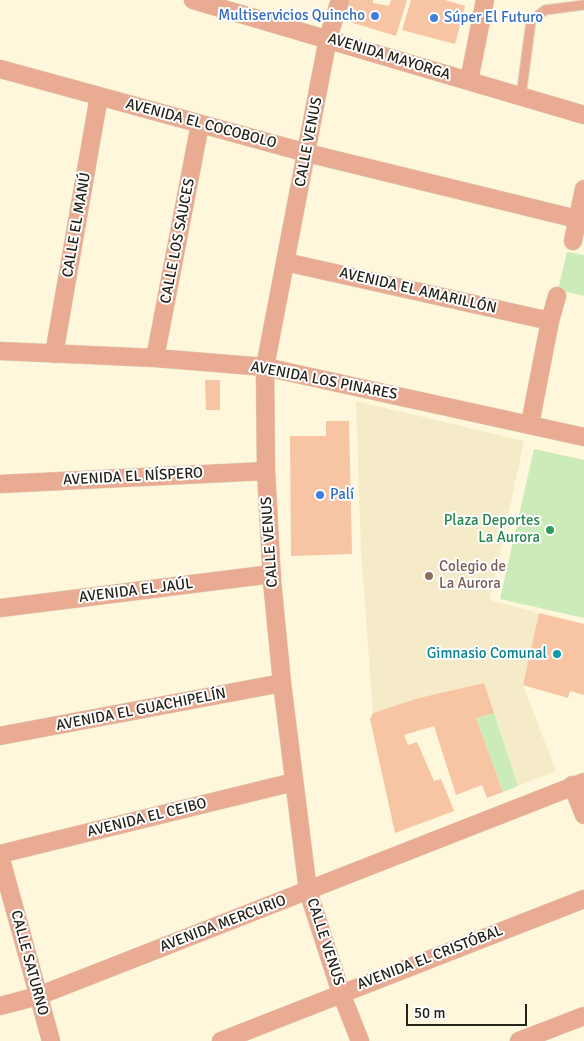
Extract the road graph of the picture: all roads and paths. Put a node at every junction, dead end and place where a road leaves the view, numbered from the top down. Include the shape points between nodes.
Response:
1 (193, 0) edge
2 (340, 0) edge
3 (485, 0) edge
4 (584, 5) edge
5 (328, 38) junction
6 (1, 73) edge
7 (469, 81) junction
8 (99, 96) junction
9 (521, 96) junction
10 (584, 115) edge
11 (200, 124) junction
12 (307, 153) junction
13 (584, 189) edge
14 (577, 219) junction
15 (573, 241) dead end
16 (286, 262) junction
17 (557, 296) dead end
18 (550, 321) junction
19 (0, 351) edge
20 (54, 354) junction
21 (155, 358) junction
22 (265, 367) junction
23 (530, 424) junction
24 (584, 437) edge
25 (266, 471) junction
26 (0, 484) edge
27 (272, 574) junction
28 (0, 608) edge
29 (282, 683) junction
30 (0, 736) edge
31 (294, 782) junction
32 (578, 784) edge
33 (584, 815) edge
34 (0, 855) edge
35 (308, 891) junction
36 (584, 899) edge
37 (341, 993) junction
38 (38, 996) junction
39 (0, 1006) edge
40 (584, 1016) edge
41 (51, 1041) edge
42 (221, 1041) edge
43 (360, 1041) edge
44 (519, 1041) edge

1 - 5 street, AVENIDA MAYORGA
2 - 5 street, CALLE VENUS
3 - 7 street
4 - 9 lane via 544,10 531,21
5 - 7 street, AVENIDA MAYORGA
5 - 12 street, CALLE VENUS
6 - 8 street, AVENIDA EL COCOBOLO
7 - 9 street, AVENIDA MAYORGA
8 - 11 street, AVENIDA EL COCOBOLO
8 - 20 street, CALLE EL MANÚ
9 - 10 street, AVENIDA MAYORGA
11 - 12 street, AVENIDA EL COCOBOLO
11 - 21 street, CALLE LOS SAUCES
12 - 14 street, AVENIDA EL COCOBOLO
12 - 16 street, CALLE VENUS
13 - 14 street
14 - 15 street
16 - 18 street, AVENIDA EL AMARILLÓN
16 - 22 street, CALLE VENUS
17 - 18 street
18 - 23 street
19 - 20 street, AVENIDA LOS PINARES
20 - 21 street, AVENIDA LOS PINARES
21 - 22 street, AVENIDA LOS PINARES
22 - 23 street, AVENIDA LOS PINARES
22 - 25 street, CALLE VENUS
23 - 24 street, AVENIDA LOS PINARES
25 - 26 street, AVENIDA EL NÍSPERO
25 - 27 street, CALLE VENUS
27 - 28 street, AVENIDA EL JAÚL
27 - 29 street, CALLE VENUS
29 - 30 street, AVENIDA EL GUACHIPELÍN
29 - 31 street, CALLE VENUS
31 - 34 street, AVENIDA EL CEIBO
31 - 35 street, CALLE VENUS
32 - 33 street
32 - 35 street, AVENIDA MERCURIO
34 - 38 street, CALLE SATURNO
35 - 37 street, CALLE VENUS
35 - 38 street, AVENIDA MERCURIO
36 - 37 street, AVENIDA EL CRISTÓBAL
37 - 42 street, AVENIDA EL CRISTÓBAL
37 - 43 street, CALLE VENUS
38 - 39 street, AVENIDA MERCURIO
38 - 41 street, CALLE SATURNO
40 - 44 street

